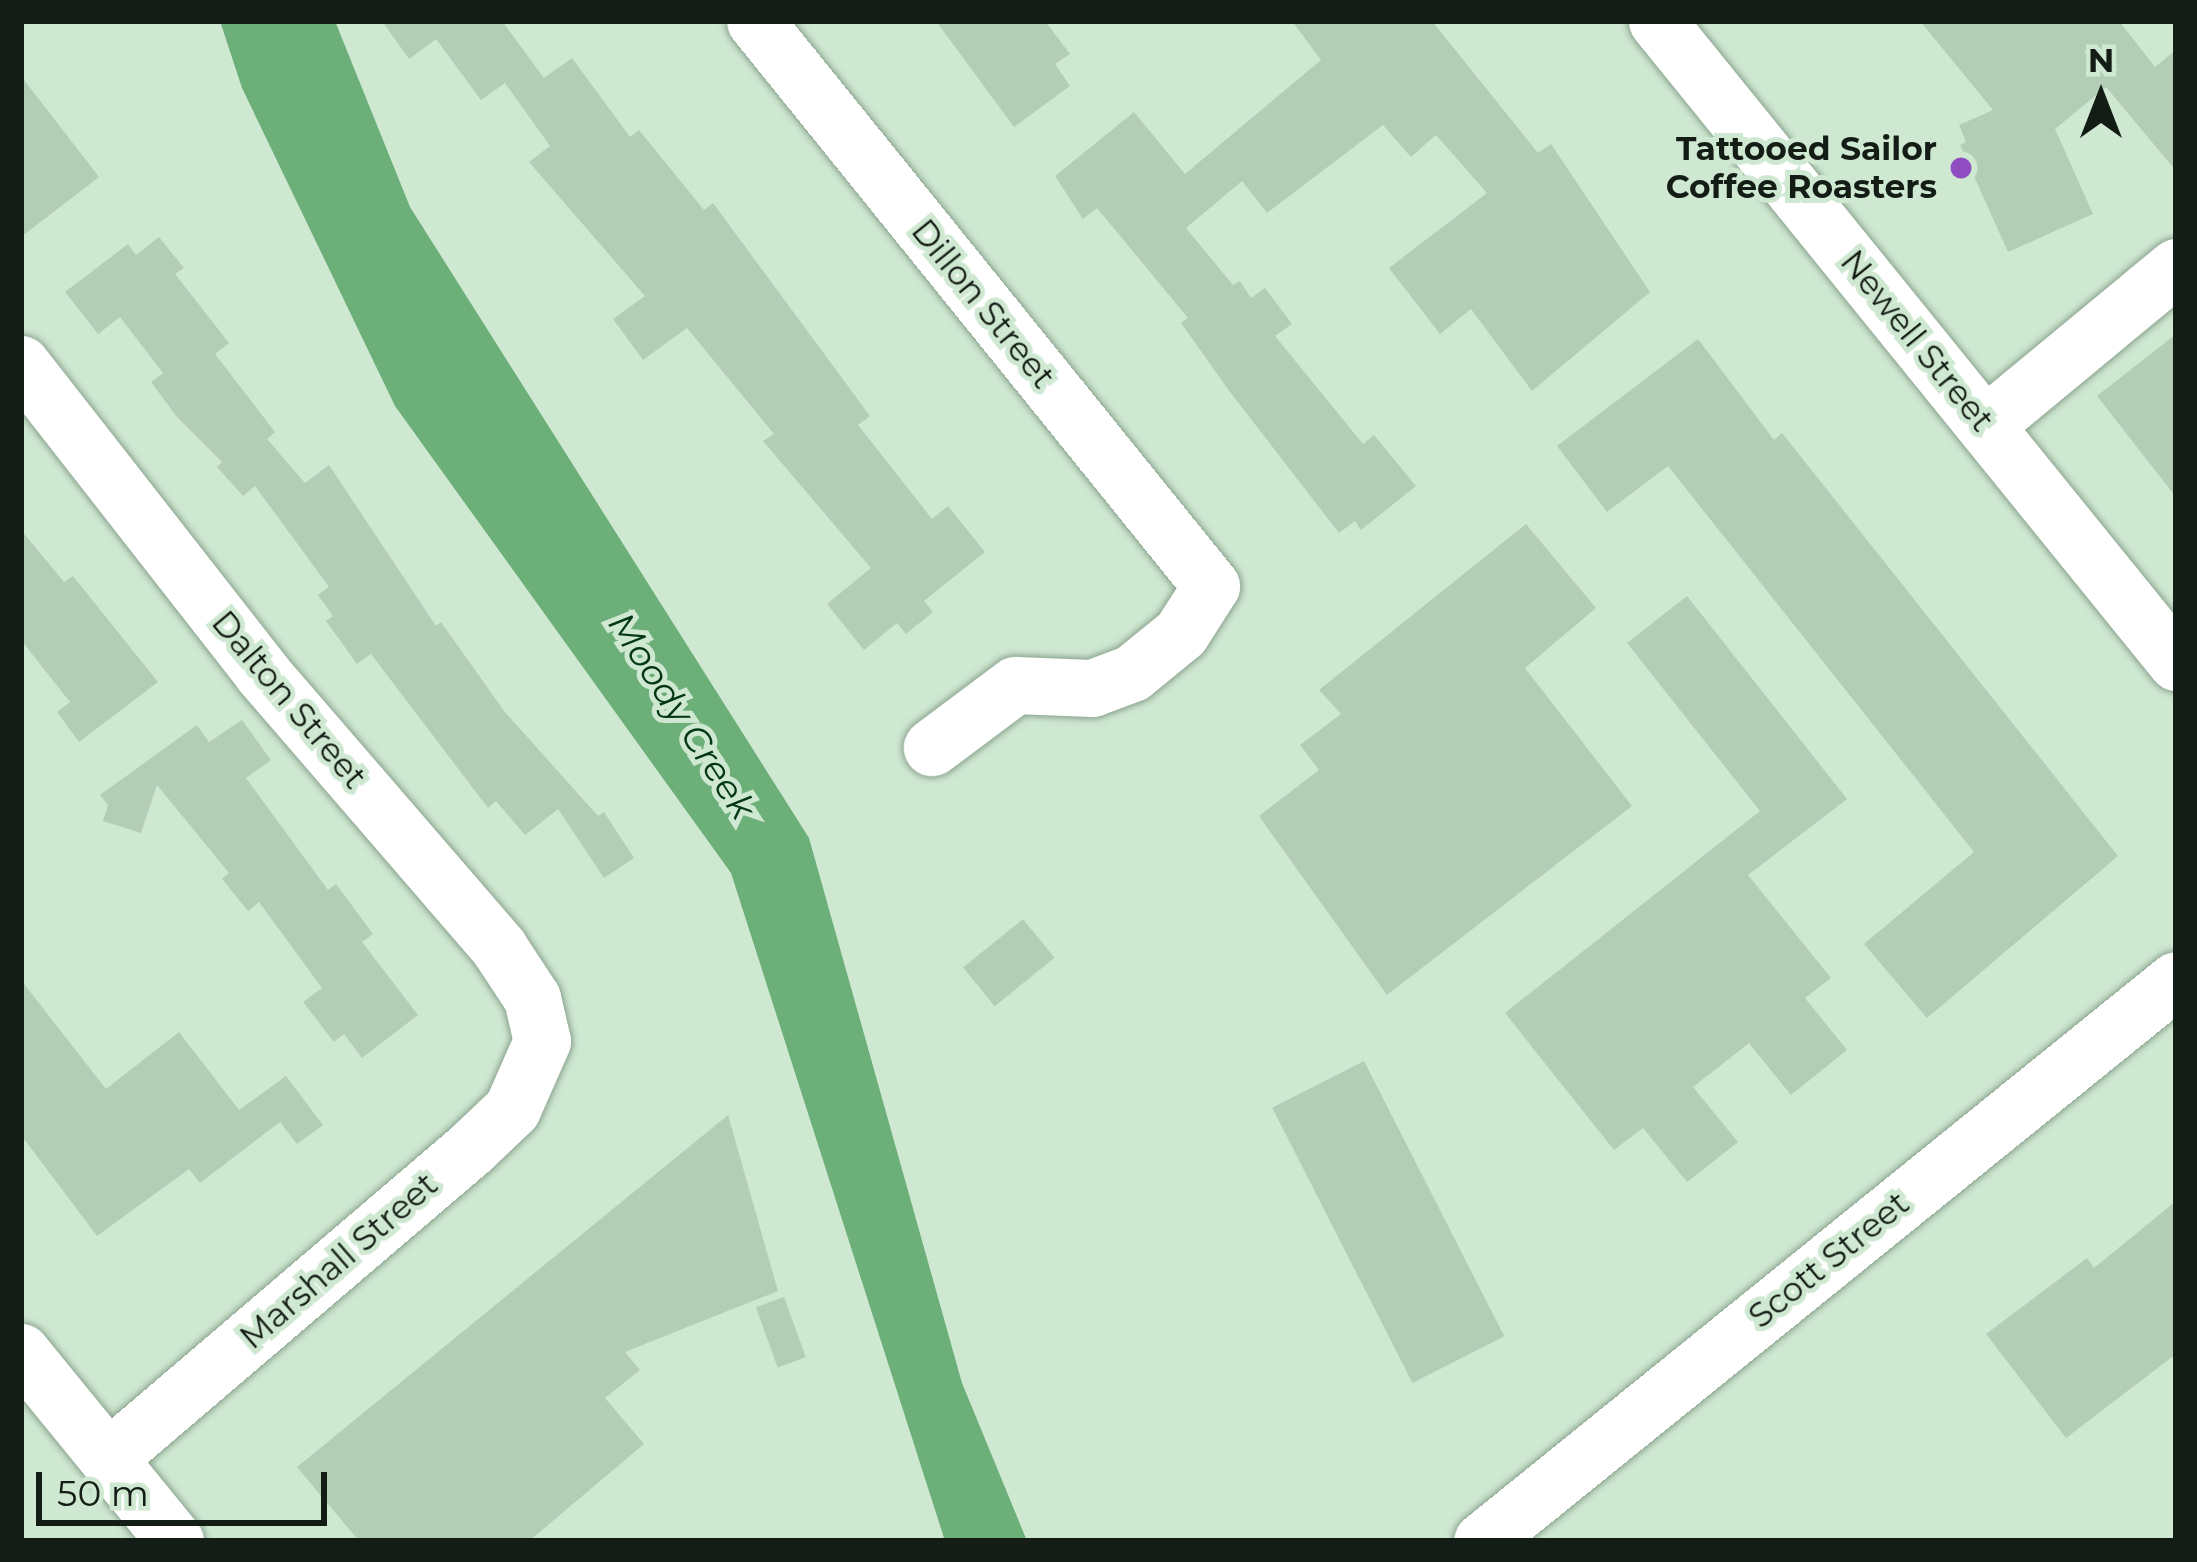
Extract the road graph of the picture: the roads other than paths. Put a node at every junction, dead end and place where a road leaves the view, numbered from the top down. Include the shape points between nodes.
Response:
1 (755, 21) edge
2 (1662, 23) edge
3 (2176, 267) edge
4 (21, 364) edge
5 (1985, 425) junction
6 (2176, 662) edge
7 (932, 747) dead end
8 (2176, 980) edge
9 (542, 1042) joint
10 (21, 1352) edge
11 (108, 1458) junction
12 (175, 1541) edge
13 (1482, 1541) edge

1 - 7 street, Dillon Street via 1210,586 1181,633 1145,665 1092,688 1015,685
2 - 5 street, Newell Street
3 - 5 street
4 - 9 street, Dalton Street via 262,674 500,948 532,998
5 - 6 street, Newell Street
8 - 13 street, Scott Street
9 - 11 street, Marshall Street via 498,1122
10 - 11 street
11 - 12 street

